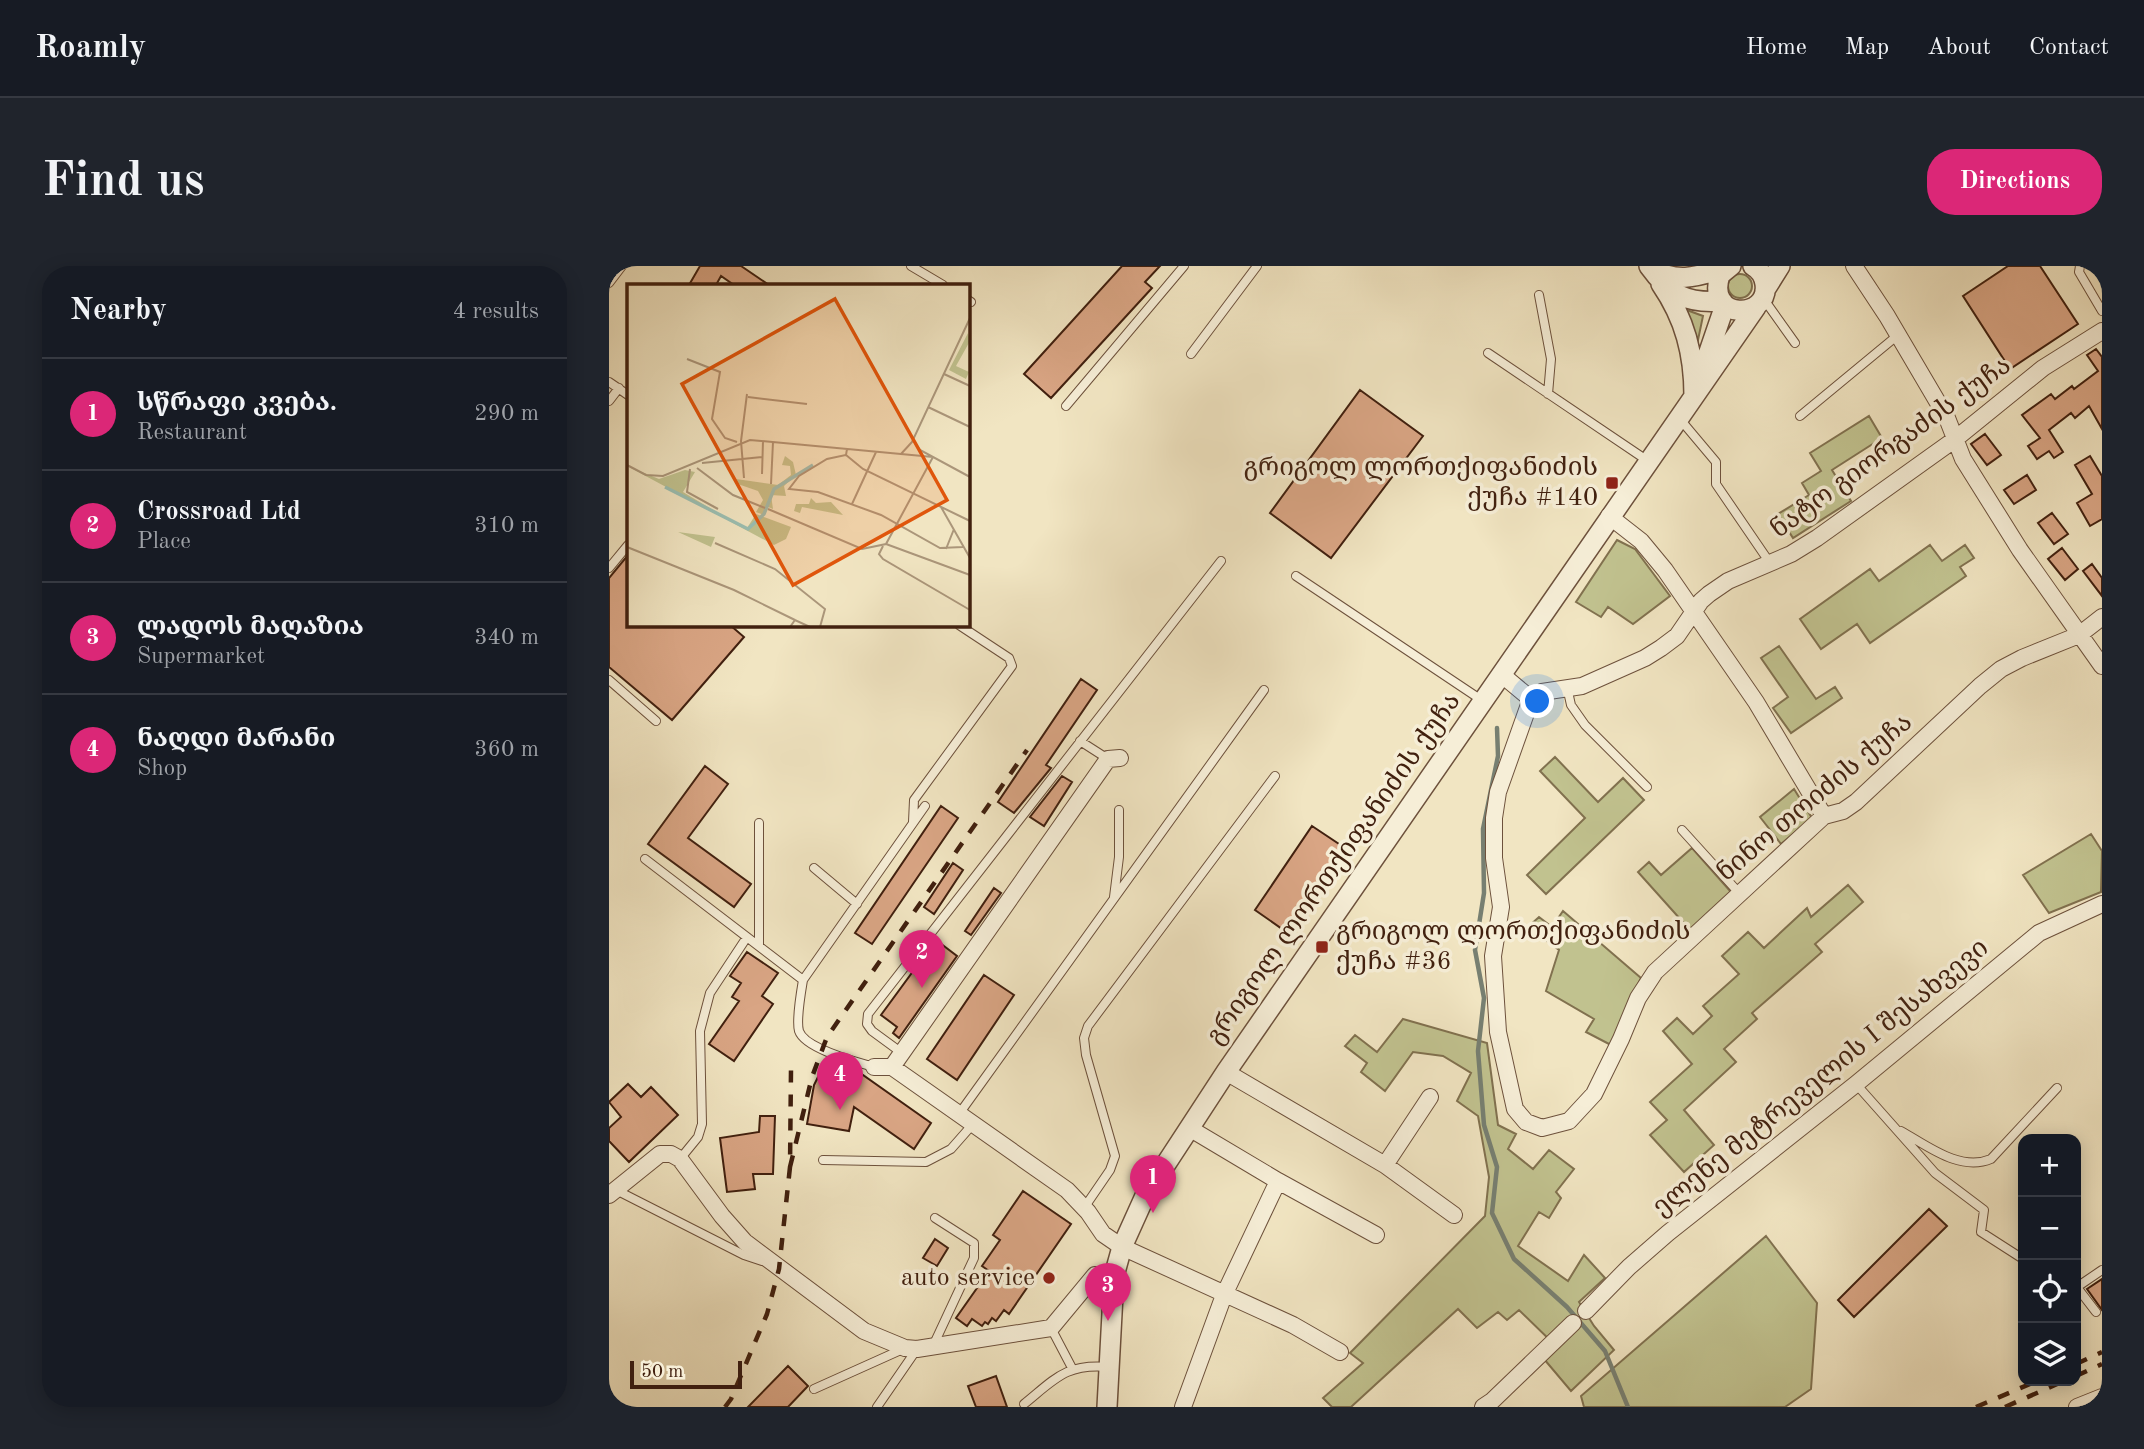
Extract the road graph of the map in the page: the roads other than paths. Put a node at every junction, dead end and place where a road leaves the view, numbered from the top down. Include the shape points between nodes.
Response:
1 (622, 266) edge
2 (911, 266) edge
3 (1184, 266) edge
4 (1257, 266) edge
5 (1752, 266) edge
6 (1780, 266) edge
7 (1854, 266) edge
8 (2080, 266) edge
9 (1728, 267) edge
10 (1654, 271) edge
11 (609, 283) edge
12 (941, 284) edge
13 (1539, 295) dead end
14 (1761, 298) junction
15 (1723, 303) junction
16 (2102, 311) edge
17 (2102, 331) edge
18 (1898, 335) junction
19 (1795, 343) dead end
20 (1488, 353) dead end
21 (1191, 354) dead end
22 (609, 382) edge
23 (619, 388) junction
24 (627, 394) edge
25 (1548, 394) junction
26 (1694, 396) junction
27 (609, 401) edge
28 (1066, 406) dead end
29 (1800, 416) dead end
30 (1679, 418) junction
31 (1954, 440) junction
32 (1648, 461) junction
33 (1609, 516) junction
34 (627, 546) edge
35 (1221, 561) dead end
36 (1770, 564) junction
37 (609, 568) edge
38 (1296, 576) dead end
39 (1693, 611) junction
40 (2102, 617) edge
41 (961, 626) edge
42 (2079, 635) junction
43 (2102, 666) edge
44 (1501, 674) junction
45 (609, 680) edge
46 (1567, 687) junction
47 (1264, 690) dead end
48 (1531, 699) junction
49 (1483, 701) junction
50 (656, 721) dead end
51 (1080, 741) junction
52 (1114, 759) joint
53 (1275, 776) dead end
54 (1647, 787) dead end
55 (925, 806) dead end
56 (1119, 810) dead end
57 (1824, 816) junction
58 (759, 823) dead end
59 (913, 824) junction
60 (1682, 830) dead end
61 (645, 859) dead end
62 (814, 868) dead end
63 (1740, 894) junction
64 (1113, 900) junction
65 (856, 904) junction
66 (2102, 904) edge
67 (747, 937) junction
68 (759, 946) junction
69 (803, 980) junction
70 (902, 1052) junction
71 (874, 1067) joint
72 (892, 1068) junction
73 (1226, 1072) junction
74 (1856, 1084) junction
75 (2057, 1088) dead end
76 (1430, 1097) dead end
77 (959, 1114) junction
78 (973, 1124) junction
79 (1189, 1128) junction
80 (1895, 1128) junction
81 (680, 1160) junction
82 (823, 1160) dead end
83 (1385, 1165) junction
84 (1279, 1181) junction
85 (611, 1191) edge
86 (1084, 1208) junction
87 (1454, 1215) dead end
88 (935, 1218) dead end
89 (1376, 1234) dead end
90 (1122, 1247) junction
91 (2018, 1256) edge
92 (775, 1266) junction
93 (2102, 1270) edge
94 (1114, 1276) junction
95 (2081, 1284) edge
96 (2081, 1292) edge
97 (1224, 1295) junction
98 (1586, 1311) dead end
99 (2096, 1312) dead end
100 (1573, 1323) dead end
101 (1051, 1328) junction
102 (919, 1348) junction
103 (1341, 1352) dead end
104 (1109, 1367) junction
105 (1072, 1368) junction
106 (814, 1390) dead end
107 (2102, 1396) edge
108 (1024, 1404) dead end
109 (877, 1407) edge
110 (1107, 1407) edge
111 (1183, 1407) edge
112 (1483, 1407) edge
113 (2077, 1407) edge

1 - 11 lane
2 - 12 lane
3 - 28 lane
4 - 21 lane
5 - 14 street via 1762,275
6 - 14 street, გრიგოლ ლორთქიფანიძის ქუჩა
7 - 18 street
8 - 16 lane via 2079,272
9 - 10 street via 1680,279
9 - 15 street, გრიგოლ ლორთქიფანიძის ქუჩა via 1717,284
10 - 15 street via 1674,293 1689,300
10 - 26 street via 1675,303 1688,337
13 - 25 lane via 1551,359
14 - 15 street via 1740,311
14 - 19 lane
14 - 26 street, გრიგოლ ლორთქიფანიძის ქუჩა
15 - 26 street, გრიგოლ ლორთქიფანიძის ქუჩა
17 - 31 street, ნატო გიორგაძის ქუჩა via 2043,368
18 - 29 lane
18 - 31 street via 1947,418
20 - 25 lane
22 - 23 lane
23 - 24 lane
23 - 27 lane
25 - 32 lane
26 - 30 street, გრიგოლ ლორთქიფანიძის ქუჩა
30 - 32 street, გრიგოლ ლორთქიფანიძის ქუჩა
30 - 36 lane via 1716,462 1716,484
31 - 36 street, ნატო გიორგაძის ქუჩა via 1817,538
31 - 42 street via 2019,550
32 - 33 street, გრიგოლ ლორთქიფანიძის ქუჩა
33 - 39 street via 1641,541
33 - 44 street, გრიგოლ ლორთქიფანიძის ქუჩა
34 - 37 lane
35 - 51 lane
36 - 39 street, ნატო გიორგაძის ქუჩა via 1728,582
38 - 49 lane
39 - 46 street, ნატო გიორგაძის ქუჩა via 1677,636 1645,658 1582,686
39 - 57 street via 1756,702
40 - 42 street, ნინო თოიძის ქუჩა
41 - 59 lane via 1009,658 1012,666 914,800
42 - 43 street
42 - 57 street, ნინო თოიძის ქუჩა via 2001,669 1856,802
44 - 48 street
44 - 49 street, გრიგოლ ლორთქიფანიძის ქუჩა
45 - 50 lane
46 - 48 street, ნატო გიორგაძის ქუჩა
46 - 54 lane via 1571,705 1585,725
47 - 64 lane
48 - 63 street, ნინო თოიძის ქუჩა via 1494,818 1501,907 1493,956 1498,1032 1515,1109 1526,1122 1542,1128 1569,1121 1594,1094 1638,998 1655,972
49 - 73 street, გრიგოლ ლორთქიფანიძის ქუჩა
51 - 52 lane
51 - 70 lane via 868,1014 872,1031
52 - 70 street
53 - 86 lane via 1089,1026 1084,1038 1086,1055 1115,1156
55 - 59 lane
56 - 64 lane
57 - 63 street, ნინო თოიძის ქუჩა
58 - 68 lane
59 - 65 lane
60 - 63 lane
61 - 67 lane
62 - 65 lane
64 - 77 lane
65 - 69 lane
66 - 74 street, ელენე მეტრეველის I შესახვევი via 2039,933
67 - 68 lane
67 - 81 lane via 710,993 700,1031 702,1124
68 - 69 lane
69 - 71 lane via 799,1030 804,1038 823,1050
70 - 72 street
71 - 72 street
72 - 77 street
73 - 79 street, გრიგოლ ლორთქიფანიძის ქუჩა
73 - 83 street
74 - 80 lane
74 - 98 street, ელენე მეტრეველის I შესახვევი via 1668,1233
75 - 80 lane via 1991,1159 1978,1164 1958,1161
76 - 83 street
77 - 78 street
78 - 82 lane via 951,1149 926,1162
78 - 86 street via 1067,1189
79 - 84 street
79 - 90 street, გრიგოლ ლორთქიფანიძის ქუჩა via 1145,1196
80 - 91 lane via 1935,1173 1984,1210 1981,1232
81 - 85 street via 660,1154
81 - 92 street via 745,1242
83 - 87 street
84 - 89 street
84 - 97 street
85 - 92 lane
86 - 90 street via 1103,1234
88 - 102 lane via 974,1243 974,1258
90 - 94 street, გრიგოლ ლორთქიფანიძის ქუჩა
90 - 97 street
92 - 102 street via 864,1331
93 - 95 lane
94 - 101 street via 1095,1275
94 - 104 street, გრიგოლ ლორთქიფანიძის ქუჩა
96 - 99 lane
97 - 103 street
97 - 111 street
100 - 112 street
101 - 102 street
101 - 105 lane
102 - 106 lane
102 - 109 lane
104 - 105 lane
104 - 110 street, გრიგოლ ლორთქიფანიძის ქუჩა
105 - 108 lane
107 - 113 street

